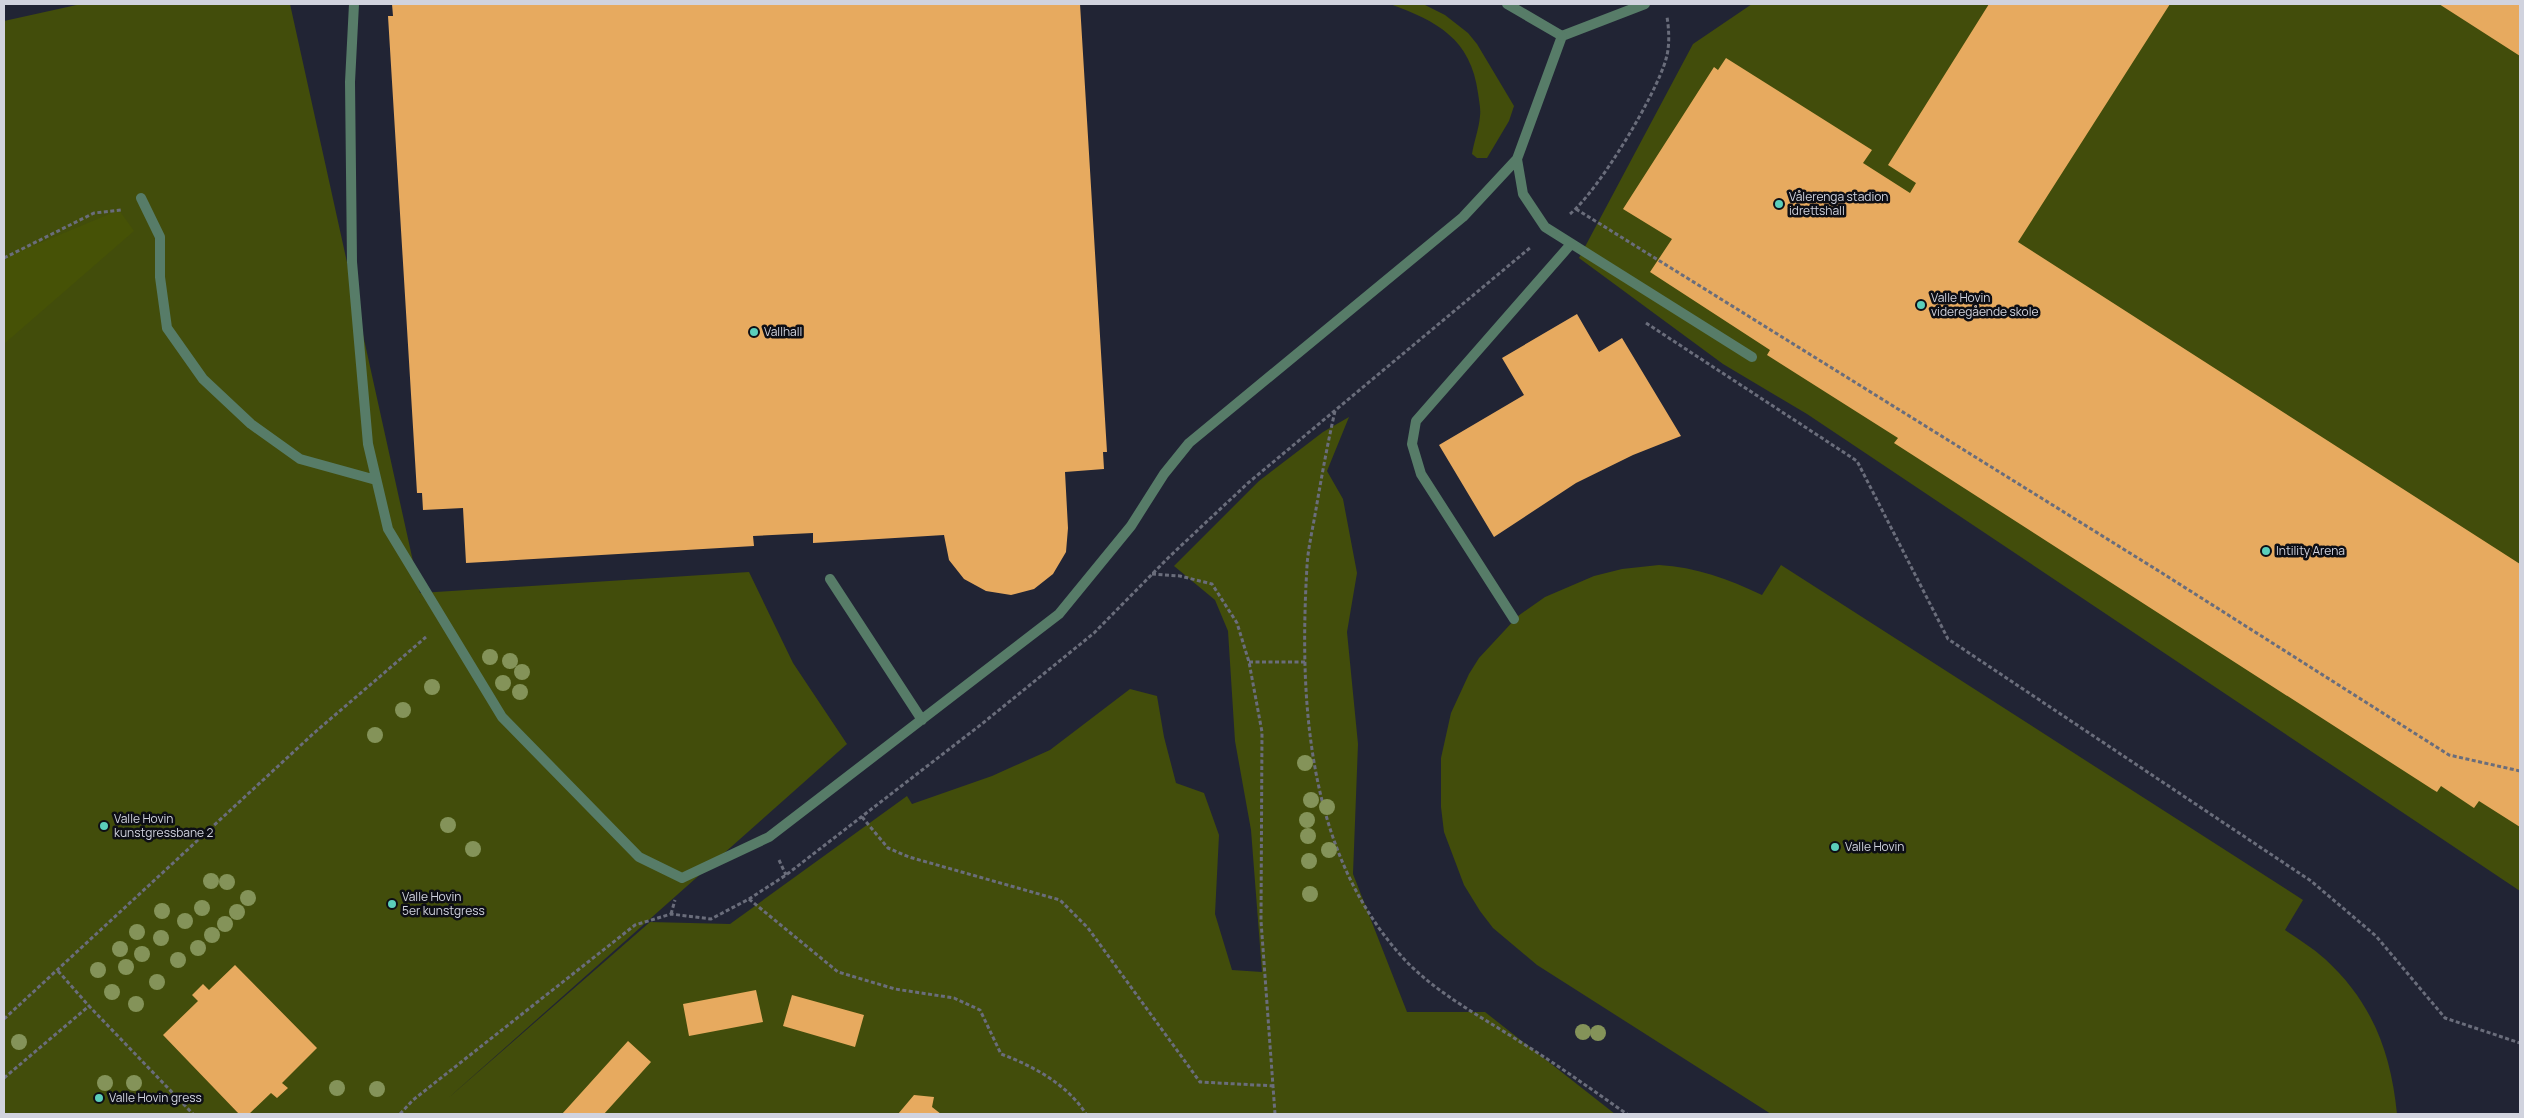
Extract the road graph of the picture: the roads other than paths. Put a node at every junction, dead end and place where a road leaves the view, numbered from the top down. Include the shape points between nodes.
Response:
1 (354, 4) edge
2 (1507, 4) edge
3 (1644, 4) edge
4 (1562, 36) junction
5 (1517, 158) junction
6 (141, 198) dead end
7 (1571, 244) junction
8 (1752, 357) dead end
9 (376, 480) junction
10 (830, 579) dead end
11 (1514, 619) dead end
12 (922, 720) junction

1 - 9 street via 350,82 352,262 368,444
2 - 4 street
3 - 4 street
4 - 5 street
5 - 7 street via 1523,194 1545,227
5 - 12 street via 1463,217 1189,443 1164,474 1131,526 1059,614
6 - 9 street via 160,237 160,277 167,328 203,379 251,424 300,459
7 - 8 street
7 - 11 street via 1416,422 1412,444 1421,474
9 - 12 street via 388,529 502,717 639,857 682,878 769,837
10 - 12 street

